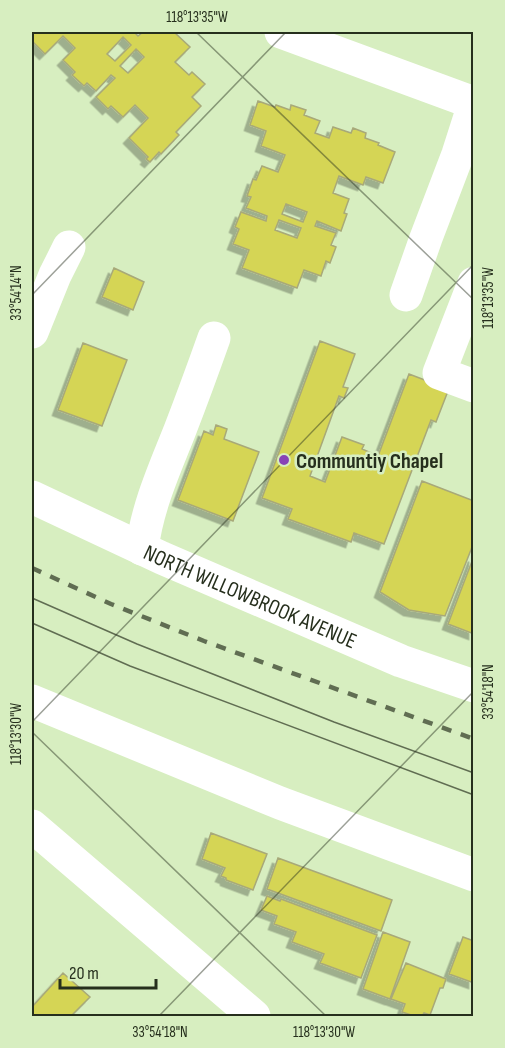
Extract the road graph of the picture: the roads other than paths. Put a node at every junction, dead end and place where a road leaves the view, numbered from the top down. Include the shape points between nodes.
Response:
1 (281, 32) edge
2 (474, 104) edge
3 (69, 247) dead end
4 (474, 283) edge
5 (406, 295) dead end
6 (32, 332) edge
7 (214, 338) dead end
8 (474, 386) edge
9 (32, 497) edge
10 (142, 549) junction
11 (474, 686) edge
12 (32, 702) edge
13 (32, 826) edge
14 (474, 875) edge
15 (254, 1017) edge

1 - 2 street
2 - 5 street
3 - 6 street
4 - 8 street via 439,373
7 - 10 street via 159,482
9 - 10 street, NORTH WILLOWBROOK AVENUE
10 - 11 street, NORTH WILLOWBROOK AVENUE via 401,661
12 - 14 street via 280,803
13 - 15 street

